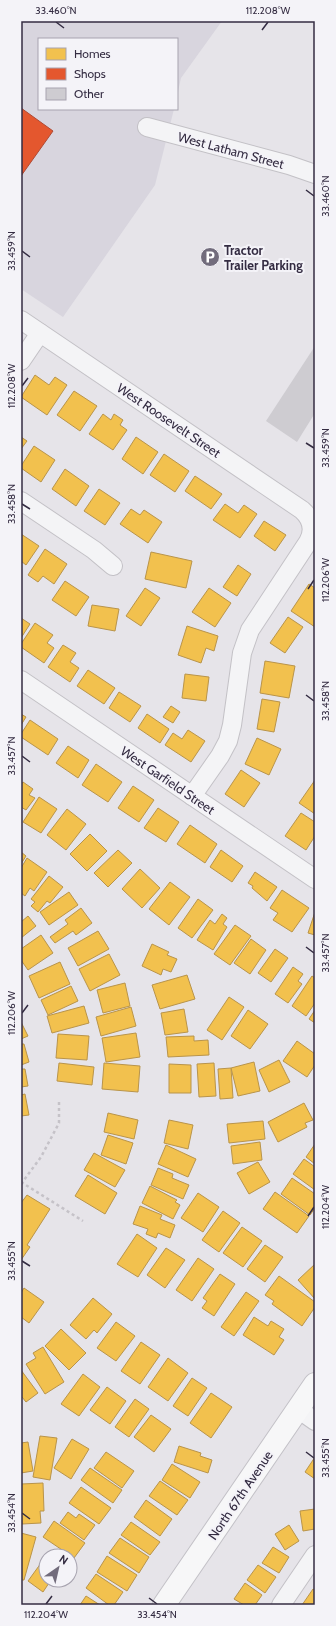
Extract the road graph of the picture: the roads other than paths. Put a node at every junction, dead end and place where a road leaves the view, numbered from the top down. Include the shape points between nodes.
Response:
1 (147, 127) dead end
2 (315, 174) edge
3 (21, 320) edge
4 (40, 333) junction
5 (21, 362) edge
6 (21, 501) edge
7 (113, 566) dead end
8 (21, 680) edge
9 (192, 796) junction
10 (315, 879) edge
11 (315, 1384) edge
12 (306, 1415) edge
13 (315, 1555) edge
14 (164, 1605) edge
15 (281, 1605) edge

1 - 2 street, West Latham Street
3 - 4 street, West Roosevelt Street
4 - 5 street
4 - 9 street, West Roosevelt Street via 302,510 312,525 311,537 246,637 228,741
6 - 7 street via 94,550
8 - 9 street, West Garfield Street
9 - 10 street, West Garfield Street
11 - 12 main road, North 67th Avenue
12 - 14 main road, North 67th Avenue
13 - 15 street

